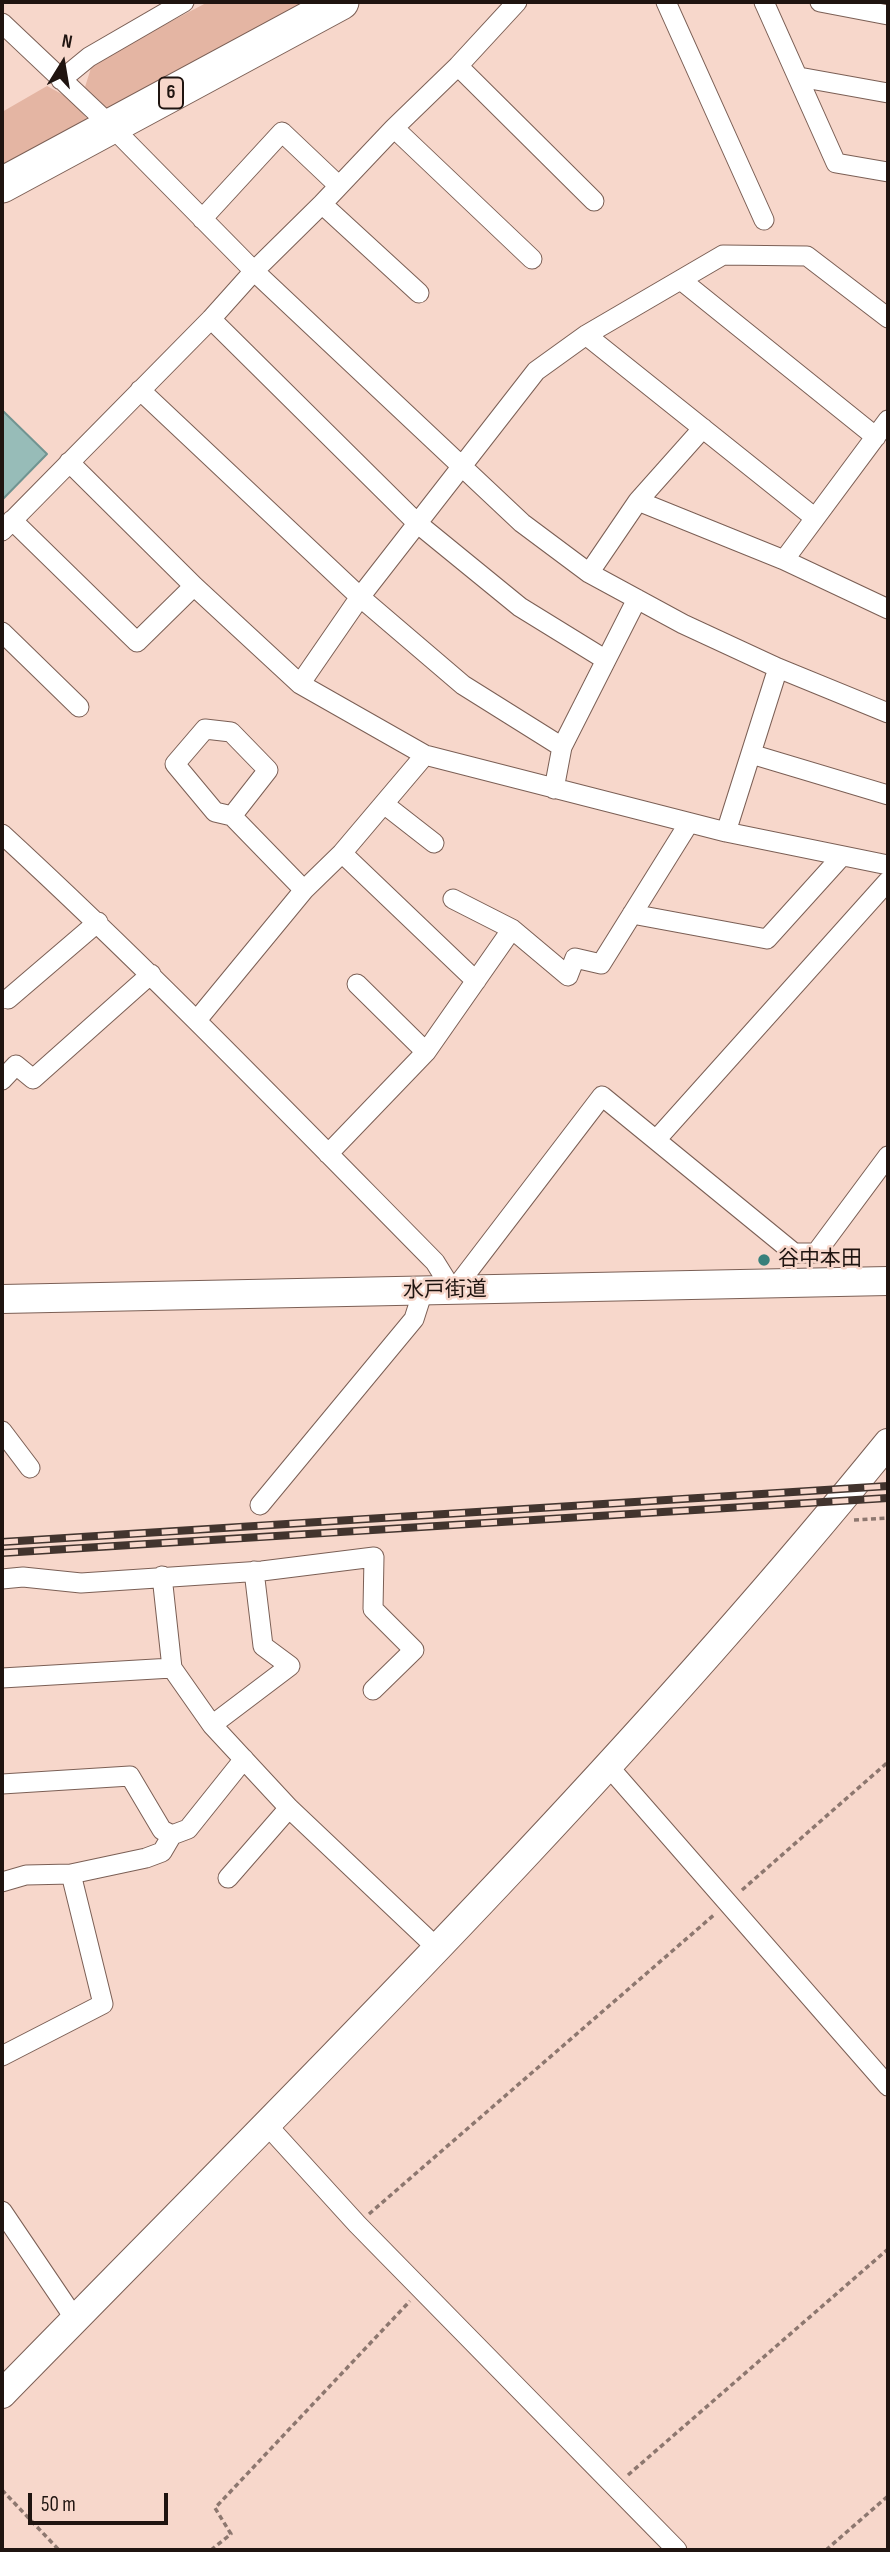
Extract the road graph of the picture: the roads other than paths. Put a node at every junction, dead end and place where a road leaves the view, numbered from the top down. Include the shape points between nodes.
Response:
1 (184, 2) edge
2 (341, 2) edge
3 (517, 2) edge
4 (666, 2) edge
5 (764, 2) edge
6 (820, 2) edge
7 (888, 15) edge
8 (2, 23) edge
9 (458, 66) junction
10 (799, 77) junction
11 (61, 80) junction
12 (888, 93) edge
13 (111, 126) junction
14 (394, 128) junction
15 (888, 172) edge
16 (2, 185) edge
17 (339, 186) junction
18 (594, 201) dead end
19 (322, 204) junction
20 (202, 219) junction
21 (764, 220) dead end
22 (532, 259) dead end
23 (254, 271) junction
24 (681, 280) junction
25 (419, 293) dead end
26 (888, 318) edge
27 (211, 319) junction
28 (586, 335) junction
29 (140, 390) junction
30 (888, 420) edge
31 (703, 428) junction
32 (876, 437) junction
33 (69, 462) junction
34 (460, 466) junction
35 (638, 501) junction
36 (815, 518) junction
37 (417, 523) junction
38 (7, 525) edge
39 (784, 560) junction
40 (589, 573) junction
41 (194, 586) junction
42 (360, 597) junction
43 (637, 599) junction
44 (888, 609) edge
45 (2, 632) edge
46 (606, 660) junction
47 (778, 668) junction
48 (300, 684) junction
49 (79, 707) dead end
50 (888, 713) edge
51 (562, 747) junction
52 (751, 754) junction
53 (425, 755) junction
54 (554, 789) junction
55 (888, 795) edge
56 (384, 804) junction
57 (232, 816) junction
58 (689, 823) junction
59 (726, 832) junction
60 (2, 834) edge
61 (434, 844) dead end
62 (342, 853) junction
63 (842, 856) junction
64 (888, 865) edge
65 (888, 881) edge
66 (304, 890) junction
67 (453, 899) dead end
68 (632, 914) junction
69 (98, 922) junction
70 (512, 929) junction
71 (151, 974) junction
72 (476, 981) junction
73 (357, 984) dead end
74 (8, 999) dead end
75 (197, 1020) junction
76 (426, 1052) junction
77 (2, 1080) edge
78 (656, 1140) junction
79 (328, 1154) junction
80 (888, 1156) edge
81 (804, 1253) junction
82 (888, 1280) edge
83 (808, 1283) junction
84 (423, 1291) junction
85 (453, 1291) junction
86 (2, 1299) edge
87 (2, 1431) edge
88 (888, 1443) edge
89 (30, 1468) dead end
90 (260, 1505) dead end
91 (254, 1571) junction
92 (162, 1576) junction
93 (2, 1579) edge
94 (172, 1668) junction
95 (2, 1678) edge
96 (373, 1689) dead end
97 (212, 1725) junction
98 (244, 1759) junction
99 (609, 1767) junction
100 (2, 1784) edge
101 (289, 1808) junction
102 (172, 1835) junction
103 (71, 1874) junction
104 (228, 1878) dead end
105 (2, 1882) edge
106 (438, 1949) junction
107 (2, 2056) edge
108 (888, 2086) edge
109 (267, 2126) junction
110 (2, 2211) edge
111 (75, 2319) junction
112 (2, 2394) edge
113 (677, 2550) edge

1 - 11 street via 89,57
2 - 13 highway, 6
3 - 9 street
4 - 21 street
5 - 10 street
6 - 7 street
8 - 11 street
9 - 14 street
9 - 18 street
10 - 12 street
10 - 15 street via 836,163
11 - 13 street
13 - 16 highway, 6
13 - 20 street
14 - 17 street
14 - 22 street
17 - 19 street
17 - 20 street via 282,132
19 - 23 street
19 - 25 street
20 - 23 street
23 - 27 street
23 - 34 street
24 - 26 street via 723,255 807,257
24 - 28 street
24 - 32 street
27 - 29 street
27 - 37 street
28 - 31 street
28 - 34 street via 536,371
29 - 33 street
29 - 42 street
30 - 32 street
31 - 35 street
31 - 36 street
32 - 36 street
33 - 38 street
33 - 41 street
34 - 37 street
34 - 40 street via 522,523
35 - 39 street
35 - 40 street
36 - 39 street
37 - 42 street
37 - 46 street via 520,607
38 - 41 street via 137,642
39 - 44 street
40 - 43 street
41 - 48 street
42 - 48 street
42 - 51 street via 463,685
43 - 46 street
43 - 47 street
45 - 49 street
46 - 51 street
47 - 50 street
47 - 52 street
48 - 53 street
51 - 54 street
52 - 55 street
52 - 59 street
53 - 54 street
53 - 56 street
54 - 58 street
56 - 61 street
56 - 62 street
57 - 57 street via 268,770 231,732 205,729 175,764 215,812
57 - 66 street
58 - 59 street
58 - 68 street
59 - 63 street
60 - 69 street
62 - 66 street
62 - 72 street
63 - 64 street
63 - 68 street via 767,939
65 - 78 street
66 - 75 street
67 - 70 street
68 - 70 street via 601,964 575,958 568,976
69 - 71 street
69 - 74 street
70 - 72 street
71 - 75 street
71 - 77 street via 33,1079 16,1065
72 - 76 street
73 - 76 street
75 - 79 street
76 - 79 street
78 - 81 street via 794,1253
78 - 85 street via 602,1096
79 - 85 street via 435,1262
80 - 81 street via 816,1253
81 - 83 street
82 - 83 street, 水戸街道
83 - 85 street, 水戸街道
84 - 85 street, 水戸街道
84 - 86 street, 水戸街道
84 - 90 street via 415,1319
87 - 89 street
88 - 99 street
91 - 92 street
91 - 96 street via 374,1557 373,1609 414,1650
91 - 97 street via 263,1646 290,1666
92 - 93 street via 80,1583
92 - 94 street
94 - 95 street
94 - 97 street
97 - 98 street
98 - 101 street
98 - 102 street via 188,1829
99 - 106 street
99 - 108 street
100 - 102 street via 130,1776 162,1830
101 - 104 street
101 - 106 street
102 - 103 street via 162,1852
103 - 105 street via 26,1875
103 - 107 street via 103,2004
106 - 109 street
109 - 111 street
109 - 113 street
110 - 111 street
111 - 112 street

